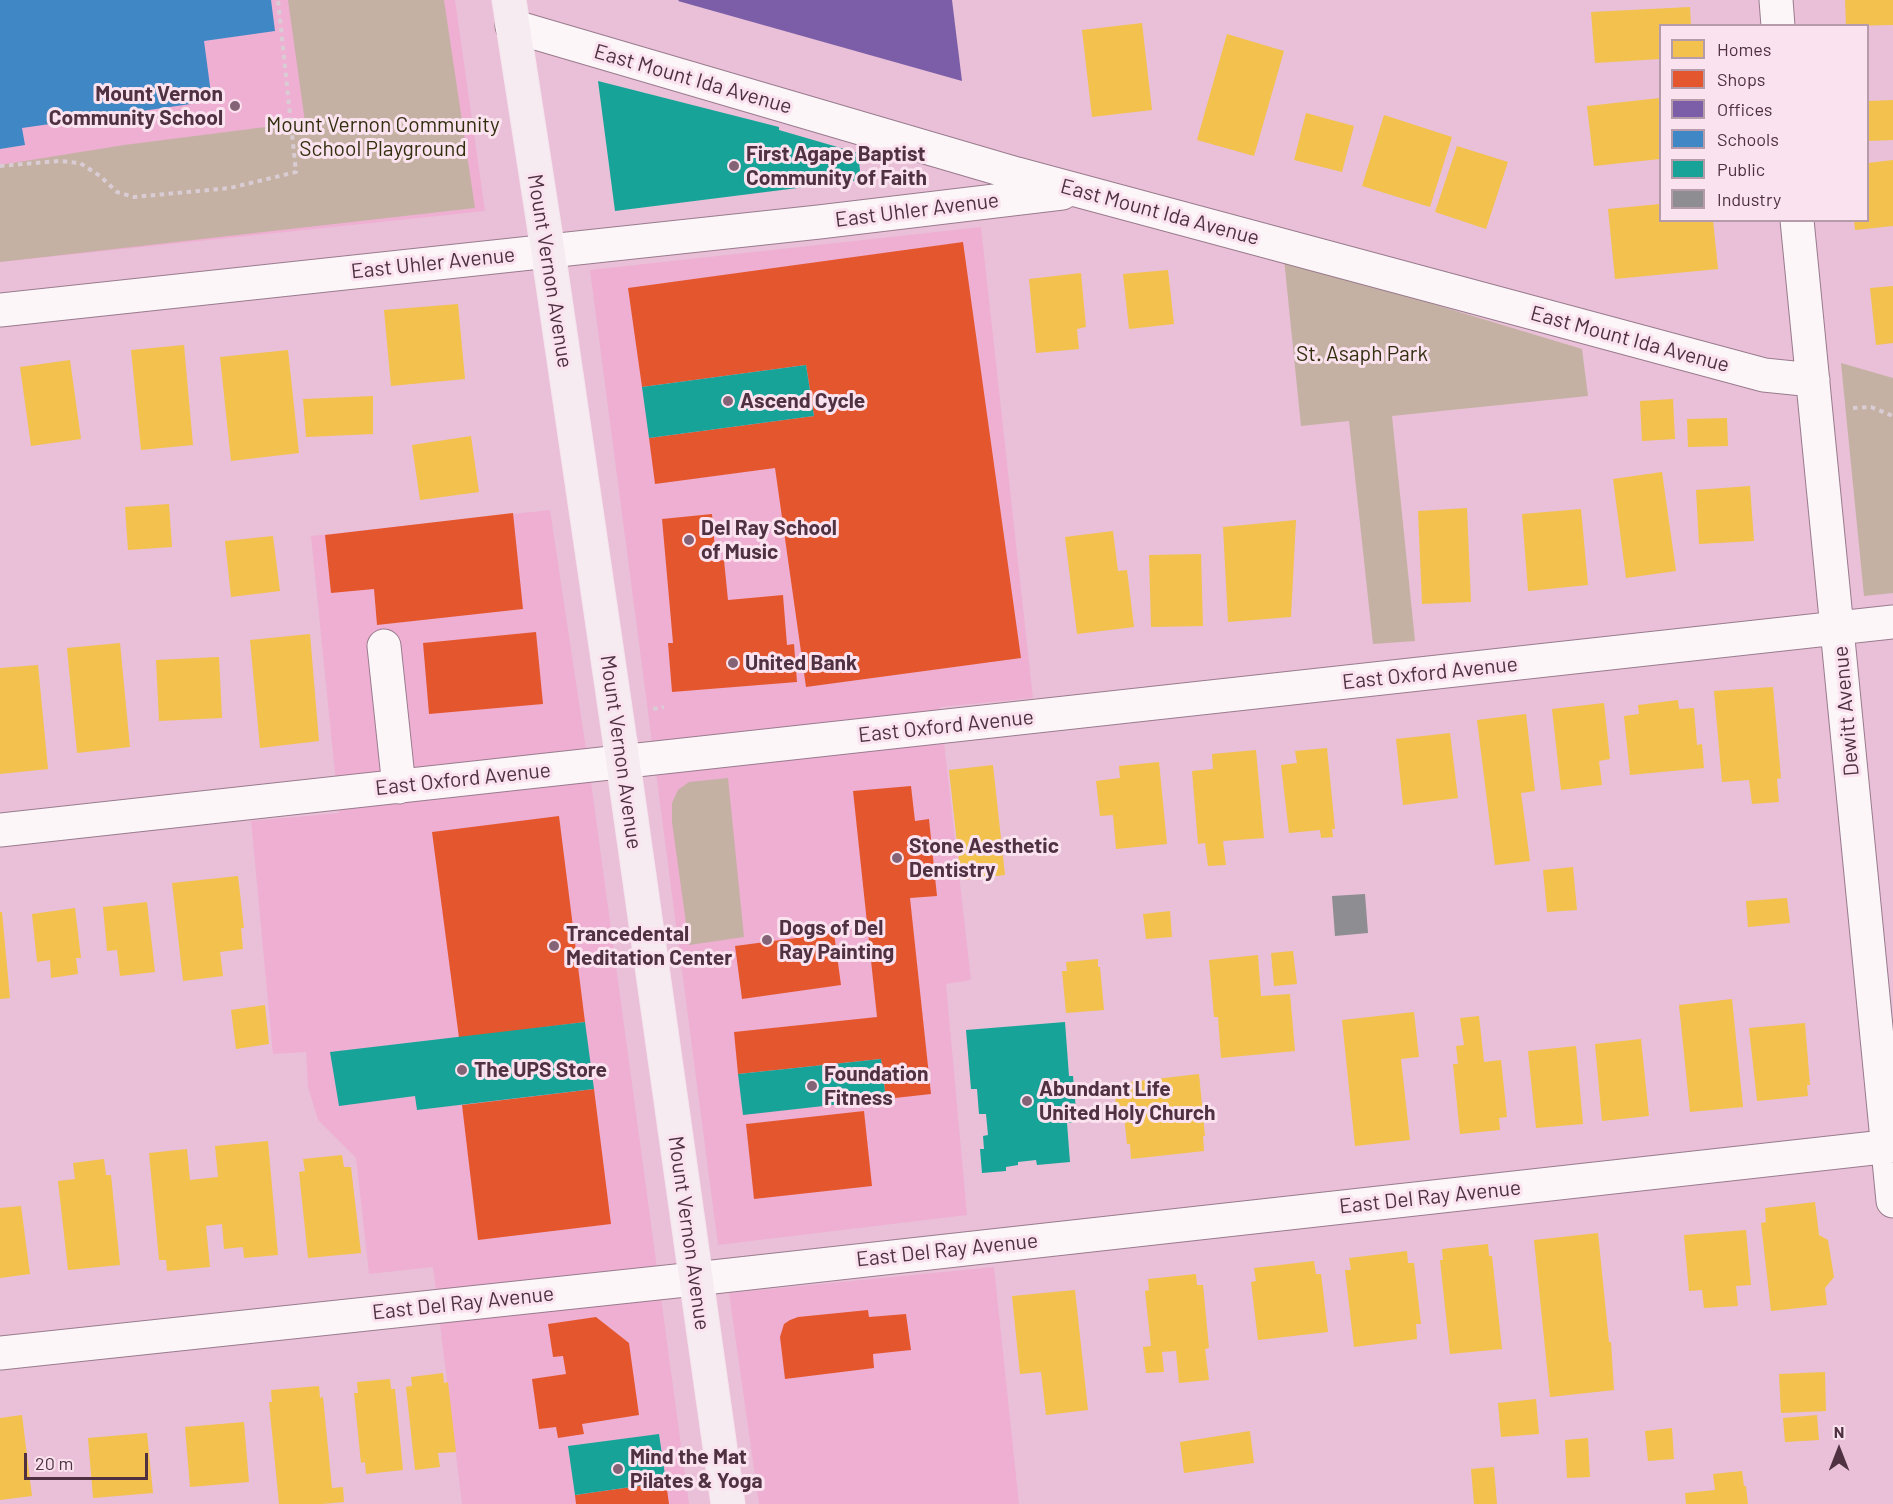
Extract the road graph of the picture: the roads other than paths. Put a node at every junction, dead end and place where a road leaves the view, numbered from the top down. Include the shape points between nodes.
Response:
1 (1776, 0) edge
2 (511, 13) edge
3 (1778, 24) edge
4 (1082, 191) junction
5 (1797, 222) edge
6 (548, 251) junction
7 (0, 310) edge
8 (1813, 380) junction
9 (1893, 622) edge
10 (1838, 627) junction
11 (384, 646) dead end
12 (623, 762) junction
13 (399, 787) junction
14 (0, 830) edge
15 (1890, 1146) edge
16 (1893, 1201) edge
17 (695, 1279) junction
18 (0, 1353) edge
19 (728, 1504) edge

1 - 3 street
2 - 4 street, East Mount Ida Avenue via 1017,174
2 - 6 main road, Mount Vernon Avenue
4 - 6 street, East Uhler Avenue
4 - 8 street, East Mount Ida Avenue via 1764,375
5 - 8 street, Dewitt Avenue
6 - 7 street, East Uhler Avenue
6 - 12 main road, Mount Vernon Avenue
8 - 10 street, Dewitt Avenue
9 - 10 street, East Oxford Avenue
10 - 12 street, East Oxford Avenue
10 - 15 street, Dewitt Avenue
11 - 13 street
12 - 13 street, East Oxford Avenue
12 - 17 main road, Mount Vernon Avenue
13 - 14 street, East Oxford Avenue
15 - 16 street, Dewitt Avenue
15 - 17 street, East Del Ray Avenue
17 - 18 street, East Del Ray Avenue
17 - 19 main road, Mount Vernon Avenue

